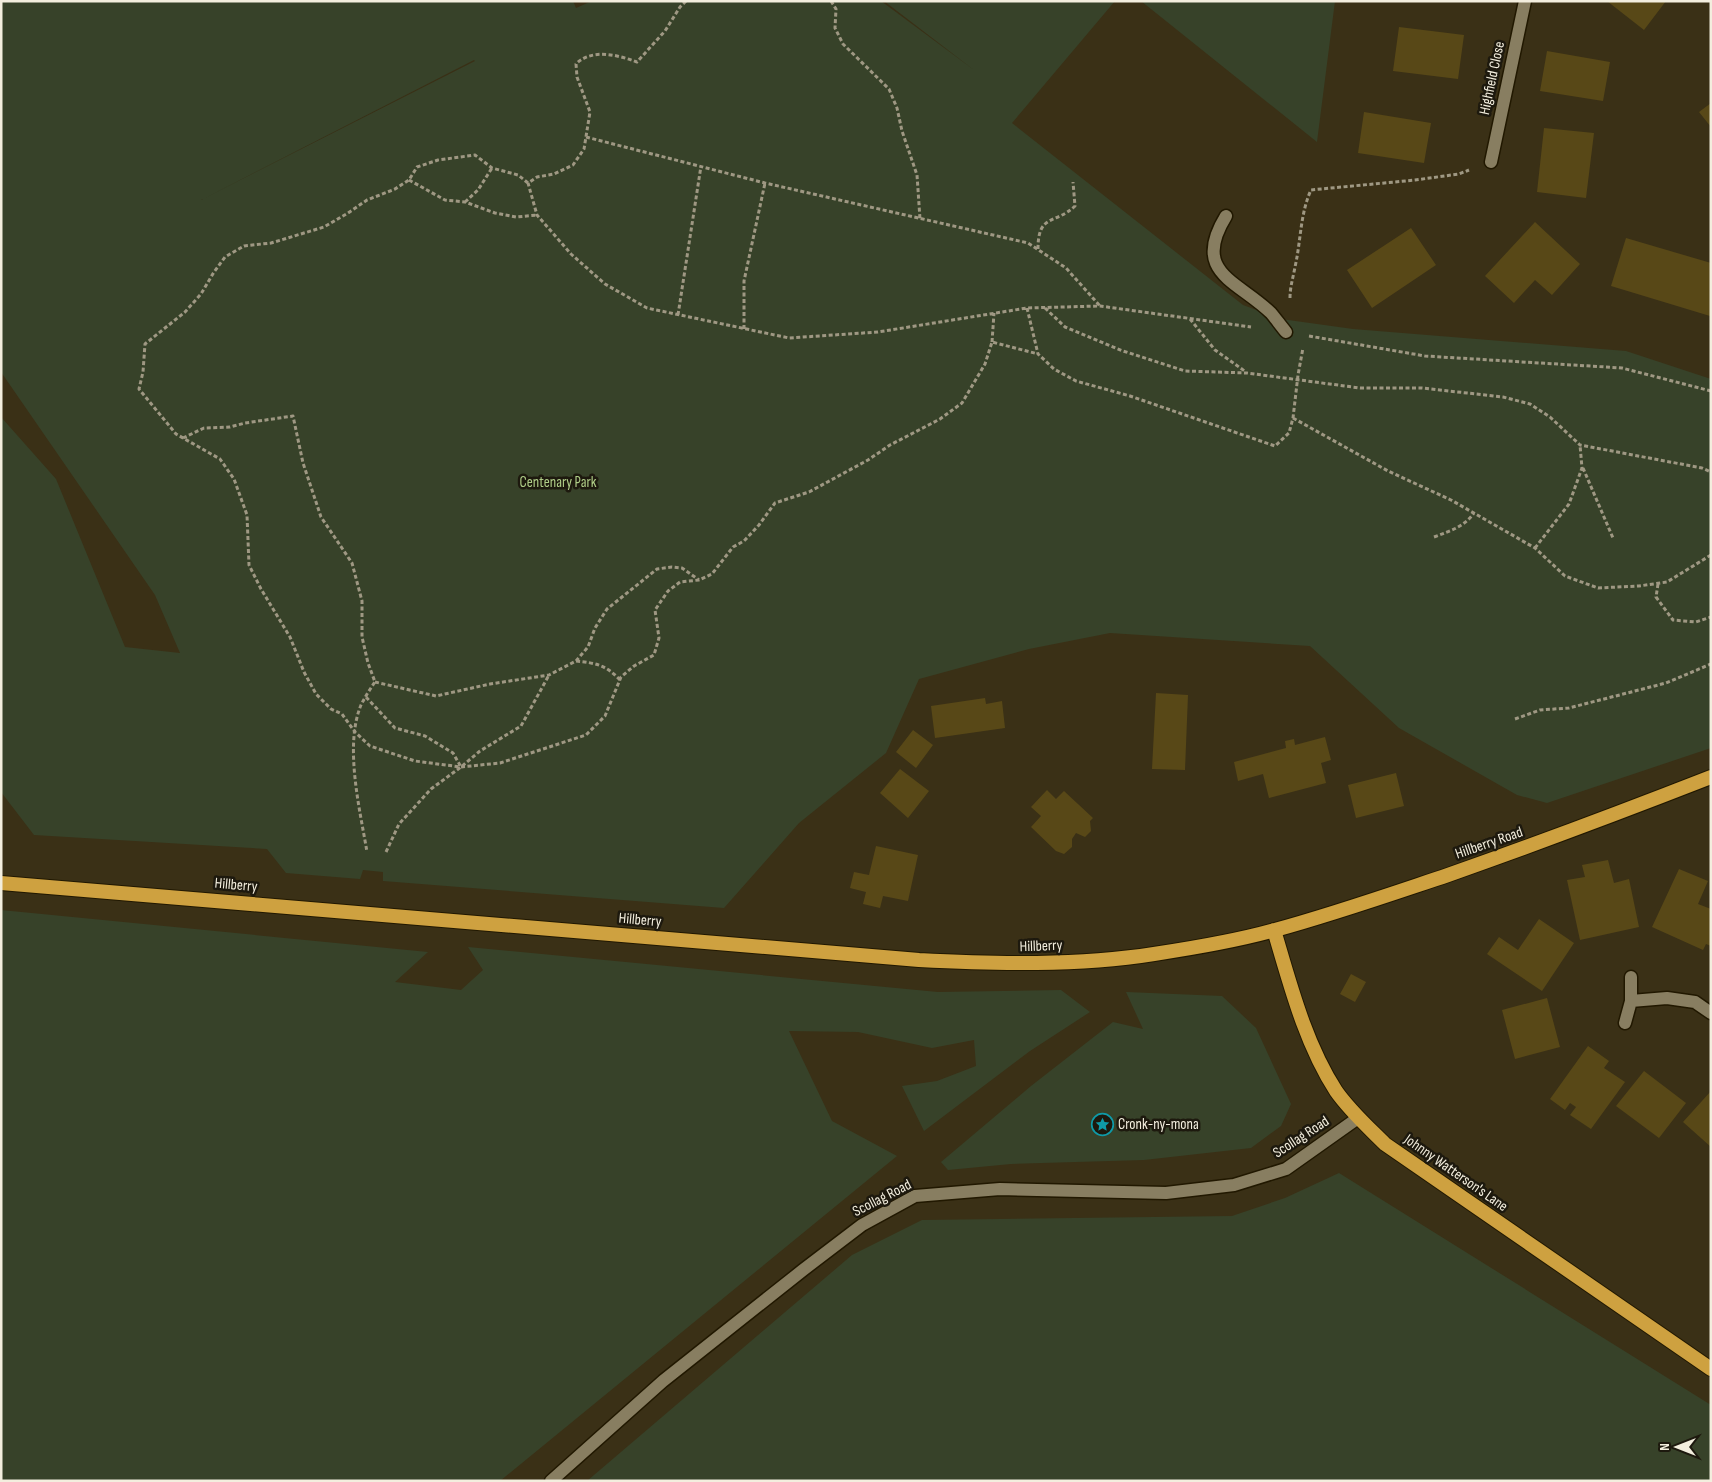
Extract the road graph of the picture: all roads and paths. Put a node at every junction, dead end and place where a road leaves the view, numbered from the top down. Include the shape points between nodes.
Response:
1 (686, 1) edge
2 (831, 1) edge
3 (1525, 1) edge
4 (586, 136) junction
5 (1491, 162) joint
6 (700, 166) junction
7 (492, 168) junction
8 (409, 180) junction
9 (1073, 182) dead end
10 (528, 183) junction
11 (765, 183) junction
12 (465, 202) junction
13 (537, 215) junction
14 (1226, 216) dead end
15 (920, 218) junction
16 (1038, 250) junction
17 (1290, 287) dead end
18 (1100, 306) junction
19 (1027, 308) junction
20 (1044, 308) junction
21 (994, 313) junction
22 (678, 315) junction
23 (1190, 318) junction
24 (744, 328) junction
25 (1286, 332) junction
26 (1304, 335) junction
27 (992, 342) junction
28 (1038, 354) junction
29 (1247, 373) junction
30 (1297, 380) junction
31 (1711, 391) edge
32 (1293, 418) junction
33 (184, 438) junction
34 (1580, 445) junction
35 (1582, 468) junction
36 (1711, 472) edge
37 (1474, 513) junction
38 (1434, 537) dead end
39 (1613, 538) dead end
40 (1535, 548) junction
41 (1711, 555) edge
42 (699, 580) junction
43 (1658, 584) junction
44 (1711, 617) edge
45 (576, 661) junction
46 (1711, 664) edge
47 (549, 675) junction
48 (620, 680) junction
49 (375, 682) junction
50 (366, 697) junction
51 (1515, 719) dead end
52 (355, 732) junction
53 (461, 767) junction
54 (1711, 777) edge
55 (367, 852) dead end
56 (386, 852) dead end
57 (1, 883) edge
58 (1274, 930) junction
59 (1630, 977) dead end
60 (1630, 1001) junction
61 (1711, 1012) edge
62 (1624, 1023) dead end
63 (1358, 1118) junction
64 (1711, 1369) edge
65 (551, 1481) edge

1 - 4 path via 666,31 637,62 618,55 602,54 583,57 576,64 577,77 590,112
2 - 15 path via 836,9 835,28 843,44 889,89 897,108 917,175
3 - 5 street, Highfield Close
4 - 6 path
4 - 10 path via 584,149 573,165
5 - 17 path via 1459,174 1311,190 1300,228
6 - 11 path
6 - 22 path
7 - 8 path via 475,154 417,167
7 - 10 path via 518,175
7 - 12 path via 478,190
8 - 12 path via 445,200
8 - 33 path via 367,200 324,227 271,243 244,246 225,258 185,312 144,344 139,389 176,434
9 - 16 path via 1075,206 1041,227
10 - 13 path
11 - 15 path
11 - 24 path via 744,281
12 - 13 path via 516,217
13 - 22 path via 571,254 605,284 647,308
14 - 25 street via 1214,241 1218,270 1232,285 1270,313
15 - 16 path via 1028,243
16 - 18 path via 1066,268
18 - 20 path
18 - 23 path
19 - 20 path
19 - 21 path
19 - 28 path
20 - 29 path via 1065,327 1123,351 1185,371
21 - 24 path via 878,332 789,338
21 - 27 path
22 - 24 path
23 - 25 path
23 - 29 path via 1215,350
25 - 26 path
26 - 30 path
26 - 31 path via 1426,356 1622,368
27 - 28 path
27 - 42 path via 985,364 962,404 809,492 774,502 744,541 733,547 712,574
28 - 32 path via 1054,369 1076,381 1130,396 1275,446 1289,433
29 - 30 path
30 - 32 path
30 - 34 path via 1360,388 1422,388 1503,397 1537,408
32 - 37 path via 1388,471
33 - 49 path via 204,428 293,416 320,517 352,563 362,601 362,637
33 - 52 path via 220,459 234,479 247,515 249,565 290,637 316,694 342,714
34 - 35 path
34 - 36 path
35 - 39 path
35 - 40 path via 1569,504
37 - 38 path via 1468,522
37 - 40 path
40 - 43 path via 1565,576 1598,588
41 - 43 path via 1667,582
42 - 45 path via 682,568 657,569 607,609 588,647
42 - 48 path via 680,582 668,591 655,610 659,638 654,655 634,666
43 - 44 path via 1656,597 1673,620 1696,622
45 - 47 path
45 - 48 path via 604,666
46 - 51 path via 1666,683 1569,708 1540,710
47 - 49 path via 436,696
47 - 53 path via 521,726 480,750
48 - 53 path via 605,716 586,735 500,763
49 - 50 path
50 - 52 path
50 - 53 path via 395,728 425,736 453,753
52 - 53 path via 370,746 415,761
52 - 55 path via 354,769
53 - 56 path via 431,789 399,824
54 - 58 highway, Hillberry Road via 1510,853 1363,904
57 - 58 highway, Hillberry via 754,947 986,963 1152,954
58 - 63 highway, Johnny Watterson's Lane via 1315,1052 1336,1090
59 - 60 street
60 - 61 street via 1667,998 1695,1002
60 - 62 street
63 - 64 highway, Johnny Watterson's Lane via 1385,1144
63 - 65 street, Scollag Road via 1286,1169 1234,1185 1166,1193 1000,1188 916,1196 862,1225 795,1276 663,1381

